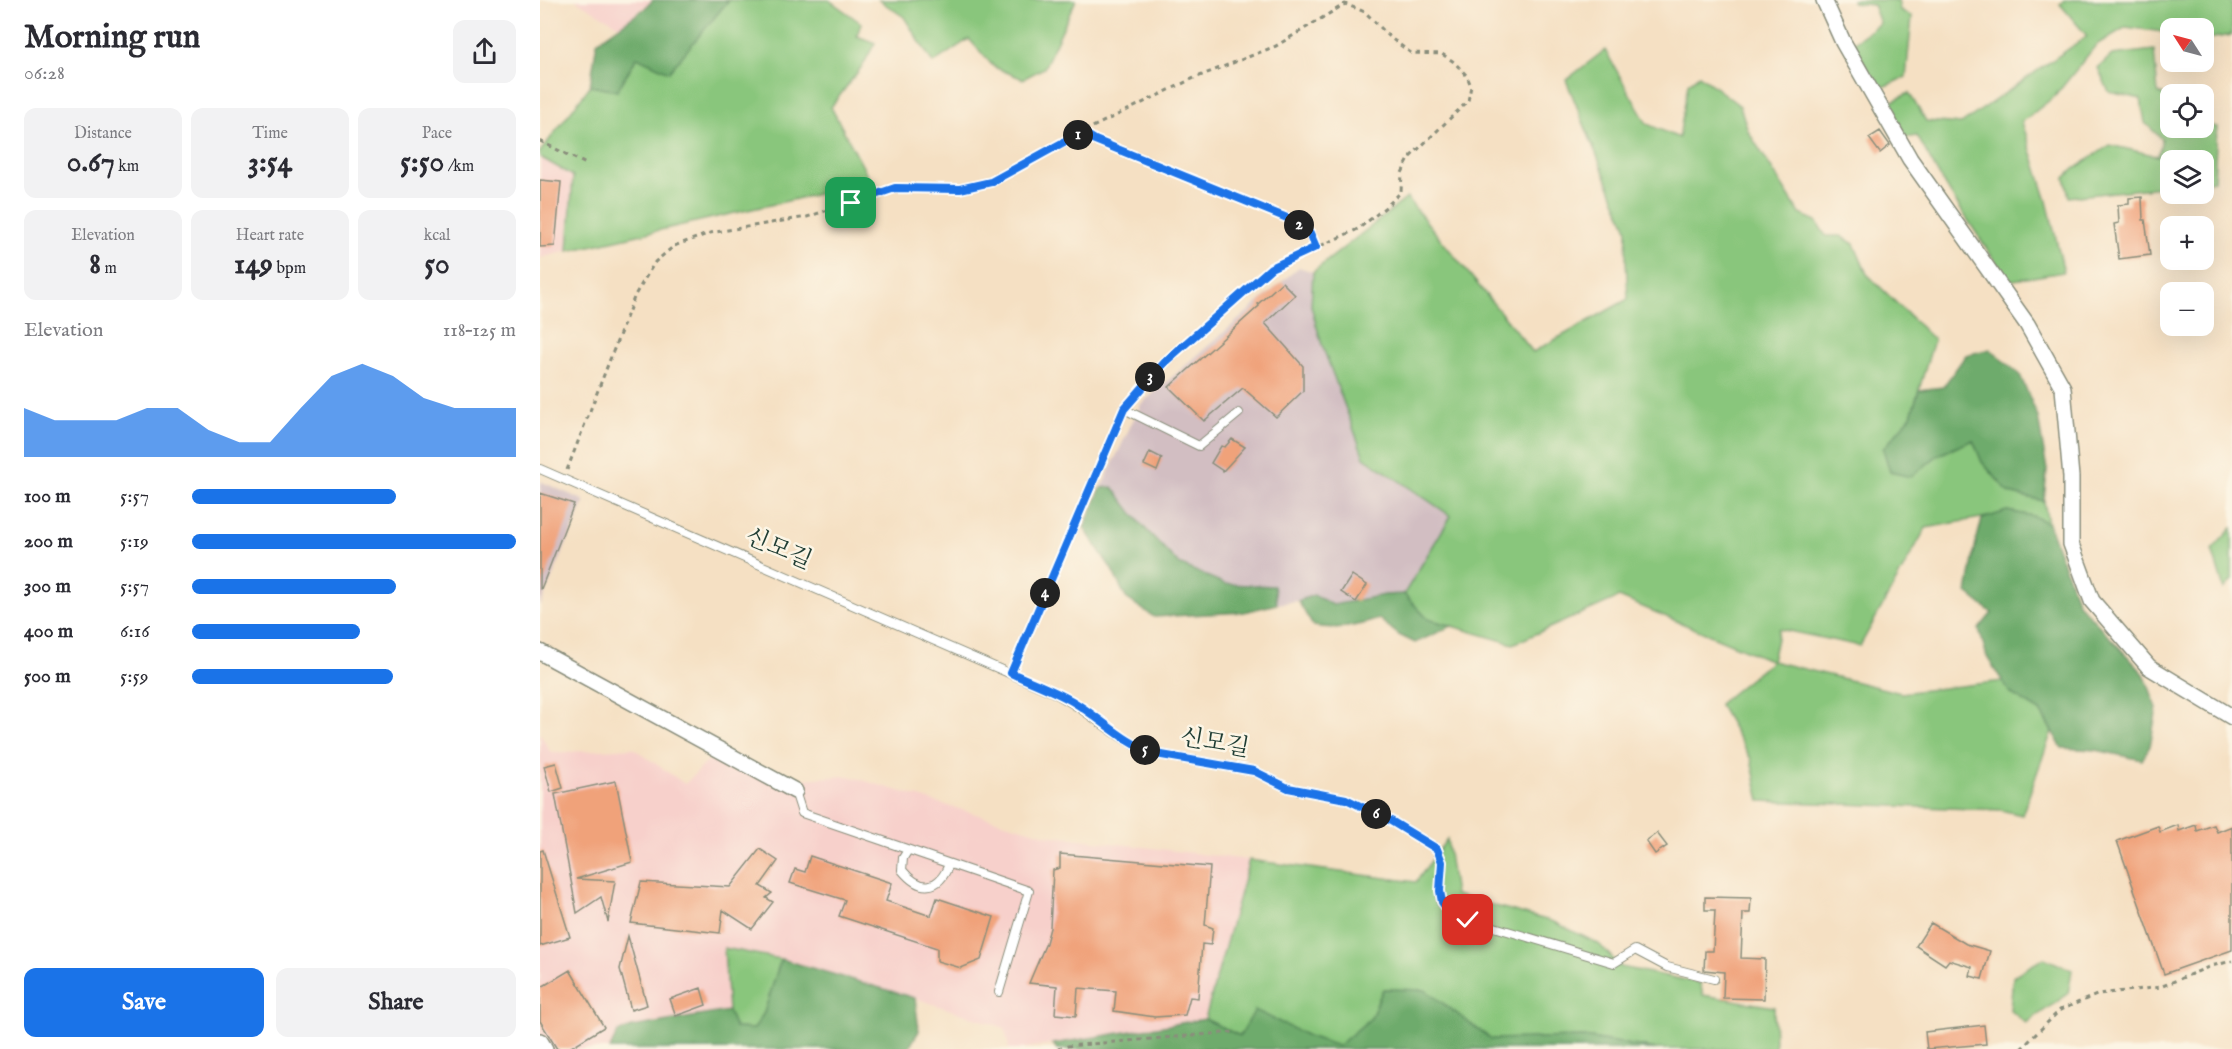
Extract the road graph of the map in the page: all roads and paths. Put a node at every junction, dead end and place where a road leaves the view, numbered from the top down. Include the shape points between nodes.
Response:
1 (1824, 0) edge
2 (1082, 132) junction
3 (540, 141) edge
4 (588, 165) dead end
5 (1316, 247) junction
6 (1124, 409) junction
7 (1239, 413) dead end
8 (540, 469) edge
9 (564, 480) junction
10 (540, 652) edge
11 (1011, 673) junction
12 (2232, 717) edge
13 (795, 791) joint
14 (908, 850) junction
15 (949, 864) junction
16 (2232, 961) edge
17 (1714, 979) dead end
18 (999, 992) dead end
19 (1234, 1032) dead end
20 (540, 1041) edge
21 (545, 1049) edge
22 (1058, 1049) edge
23 (2021, 1049) edge

1 - 12 street via 1843,42 1910,159 2027,324 2063,388 2071,477 2071,544 2091,601 2149,667
2 - 5 path via 1292,220 1310,233
2 - 5 path via 1192,79 1276,46 1345,4 1365,12 1412,53 1442,54 1454,62 1471,86 1468,101 1410,157 1402,173 1401,192 1387,206 1358,229
2 - 9 path via 991,182 960,189 895,188 807,218 710,233 674,246 655,262 635,295
3 - 4 path
5 - 6 path via 1271,268 1166,361
6 - 7 lane via 1199,446
6 - 11 path
8 - 9 lane, 신모길
9 - 11 lane, 신모길
10 - 13 street
11 - 17 lane, 신모길 via 1072,701 1140,749 1254,771 1288,788 1346,799 1412,832 1437,849 1442,862 1442,902 1451,914 1614,963 1635,950 1667,967
13 - 14 lane via 802,813
14 - 15 lane
14 - 15 lane via 902,870 928,886 944,877
15 - 18 lane via 1029,891
16 - 23 path via 2160,987 2098,994 2060,1010
19 - 22 path
20 - 21 street

